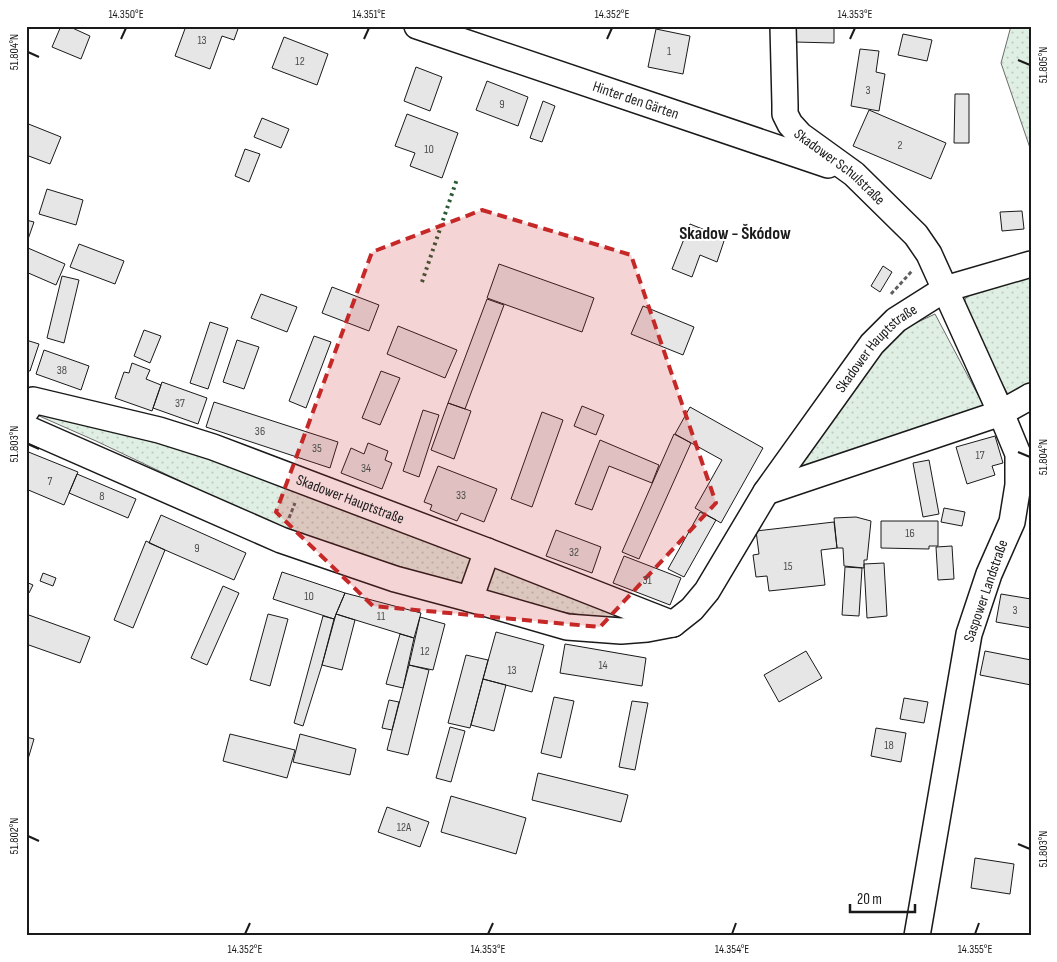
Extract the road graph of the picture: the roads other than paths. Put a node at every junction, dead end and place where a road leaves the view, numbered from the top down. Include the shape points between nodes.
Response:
1 (417, 26) edge
2 (783, 26) edge
3 (854, 174) junction
4 (1031, 264) edge
5 (945, 289) junction
6 (1031, 396) edge
7 (26, 411) edge
8 (1001, 413) junction
9 (26, 428) edge
10 (766, 492) junction
11 (487, 551) junction
12 (470, 599) junction
13 (673, 624) junction
14 (917, 936) edge

1 - 3 street, Hinter den Gärten
2 - 3 street, Skadower Schulstraße via 785,114 800,135
3 - 5 street, Skadower Schulstraße via 916,235
4 - 5 street, Skadower Hauptstraße
5 - 8 street, Saspower Landstraße
5 - 10 street, Skadower Hauptstraße via 896,320 872,344
6 - 8 street
7 - 11 street, Skadower Hauptstraße via 33,400 160,430
8 - 10 street
8 - 14 street, Saspower Landstraße via 1018,454 1018,485 1012,522 989,574 969,634
9 - 12 street, Skadower Hauptstraße via 281,540 395,579
10 - 13 street, Skadower Hauptstraße via 707,591
11 - 12 street
11 - 13 street, Skadower Hauptstraße
12 - 13 street, Skadower Hauptstraße via 567,627 621,631

